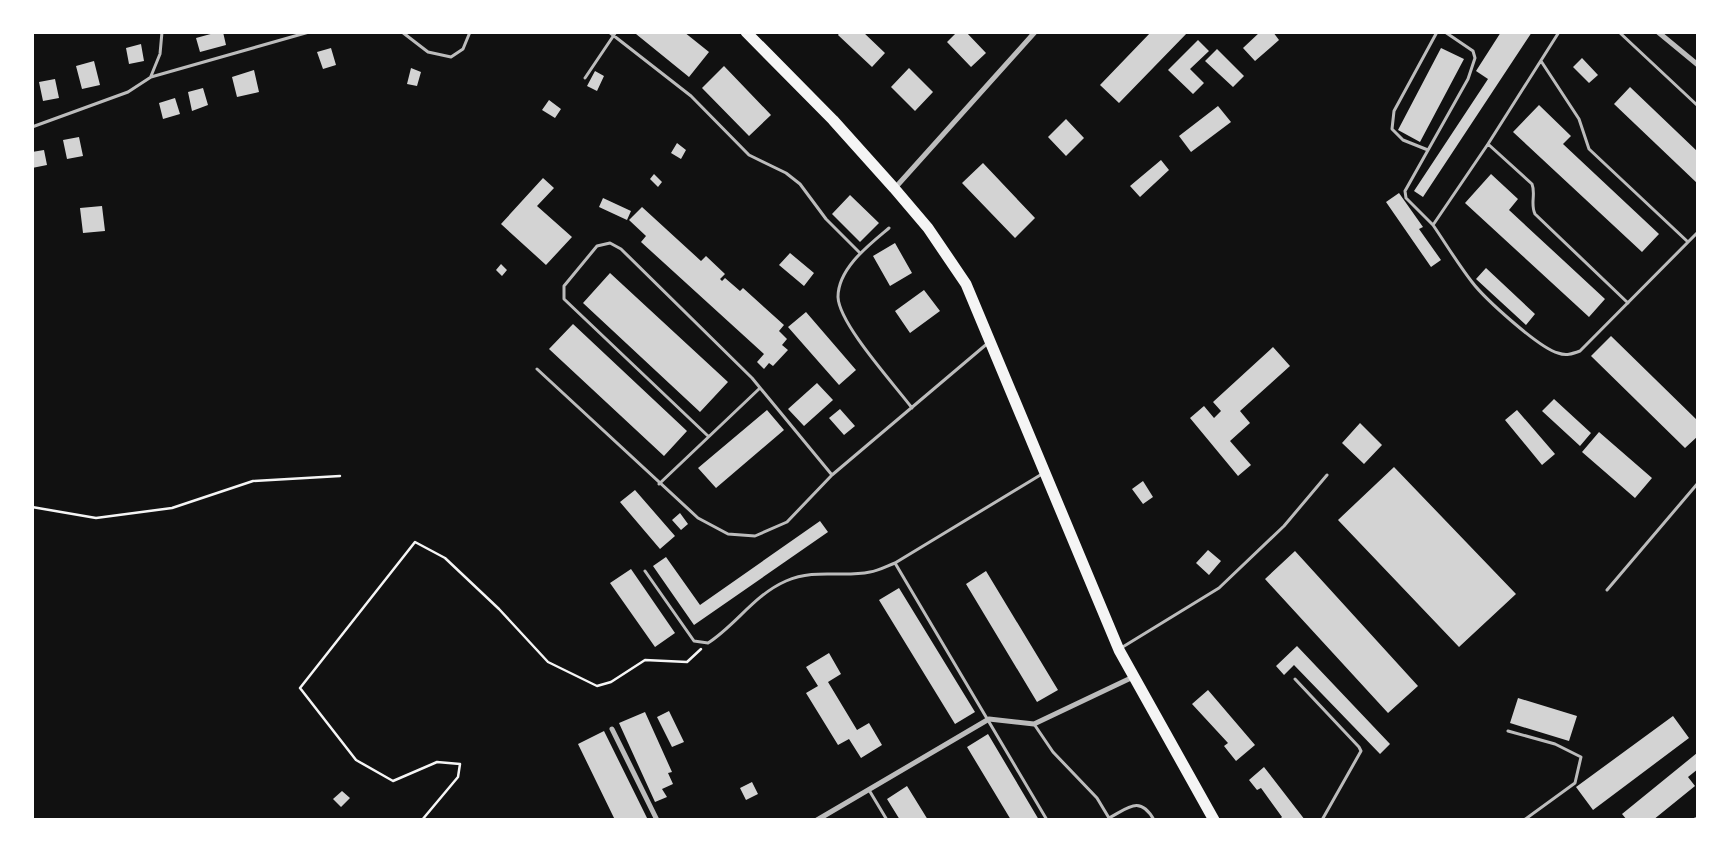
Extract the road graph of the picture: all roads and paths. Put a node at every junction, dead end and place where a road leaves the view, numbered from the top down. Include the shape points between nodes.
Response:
1 (162, 32) edge
2 (309, 32) edge
3 (402, 32) edge
4 (470, 32) edge
5 (609, 32) edge
6 (746, 32) edge
7 (1035, 32) edge
8 (1437, 32) edge
9 (1445, 32) edge
10 (1558, 32) edge
11 (1620, 32) edge
12 (615, 34) edge
13 (1662, 34) edge
14 (1541, 61) junction
15 (1698, 65) edge
16 (151, 77) junction
17 (585, 78) dead end
18 (1698, 106) edge
19 (32, 127) edge
20 (1488, 144) junction
21 (1428, 150) junction
22 (894, 188) junction
23 (1433, 225) junction
24 (889, 228) dead end
25 (1698, 232) edge
26 (1688, 242) junction
27 (859, 252) junction
28 (1628, 304) junction
29 (988, 343) junction
30 (538, 369) dead end
31 (760, 388) junction
32 (912, 408) junction
33 (708, 436) junction
34 (1045, 472) junction
35 (832, 475) junction
36 (1327, 475) dead end
37 (340, 476) dead end
38 (1698, 483) edge
39 (659, 484) junction
40 (32, 507) edge
41 (895, 563) junction
42 (645, 571) dead end
43 (1607, 590) dead end
44 (708, 643) junction
45 (1118, 650) junction
46 (1134, 677) junction
47 (1295, 679) dead end
48 (989, 719) junction
49 (1034, 724) junction
50 (612, 729) dead end
51 (1508, 731) dead end
52 (868, 790) junction
53 (1698, 818) edge
54 (1108, 819) edge
55 (422, 820) edge
56 (657, 820) edge
57 (816, 820) edge
58 (887, 820) edge
59 (1047, 820) edge
60 (1154, 820) edge
61 (1214, 820) edge
62 (1322, 820) edge
63 (1524, 820) edge
64 (1693, 820) edge

1 - 16 lane via 160,54
2 - 16 lane
3 - 4 lane via 428,52 451,57 463,49
5 - 12 lane
6 - 22 highway
7 - 22 street
8 - 21 lane via 1394,111 1392,129 1403,140
9 - 21 lane via 1473,51 1475,58 1468,78
10 - 14 lane
11 - 18 lane
12 - 17 lane
12 - 27 lane via 691,96 749,155 786,173 800,184 826,219
13 - 15 street
14 - 20 lane
14 - 26 lane via 1579,119 1589,149
16 - 19 lane via 128,92
20 - 23 lane
20 - 28 lane via 1532,184 1535,214
21 - 23 lane via 1405,191 1406,198
22 - 29 highway via 928,228 966,284
23 - 28 lane via 1482,294 1557,353 1568,355 1580,351
24 - 27 lane
25 - 26 lane
26 - 28 lane
27 - 32 lane via 845,274 838,297 848,325
29 - 32 lane
29 - 34 highway
30 - 39 lane
31 - 33 lane
31 - 33 lane via 621,249 610,243 597,246 564,286 564,299
31 - 35 lane
32 - 35 lane
33 - 39 lane
34 - 41 lane
34 - 45 highway
35 - 39 lane via 787,522 755,536 728,534 698,518
36 - 45 lane via 1284,526 1218,588
37 - 40 path via 253,481 172,508 96,518
38 - 43 lane
41 - 44 lane via 870,572 816,573 787,580 767,591 745,609 723,634
41 - 48 lane
42 - 44 lane via 694,641
44 - 55 path via 686,662 645,660 611,682 597,686 548,662 445,558 414,542 300,688 356,760 393,781 437,762 460,764 458,776
45 - 46 highway
46 - 49 street
46 - 61 highway
47 - 62 lane via 1361,752
48 - 49 street
48 - 52 street
48 - 59 lane
49 - 54 lane via 1053,752 1097,798
50 - 56 street
51 - 63 lane via 1555,744 1581,757 1574,783
52 - 57 street
52 - 58 lane
53 - 64 lane
54 - 60 lane via 1132,805 1141,805 1148,809

